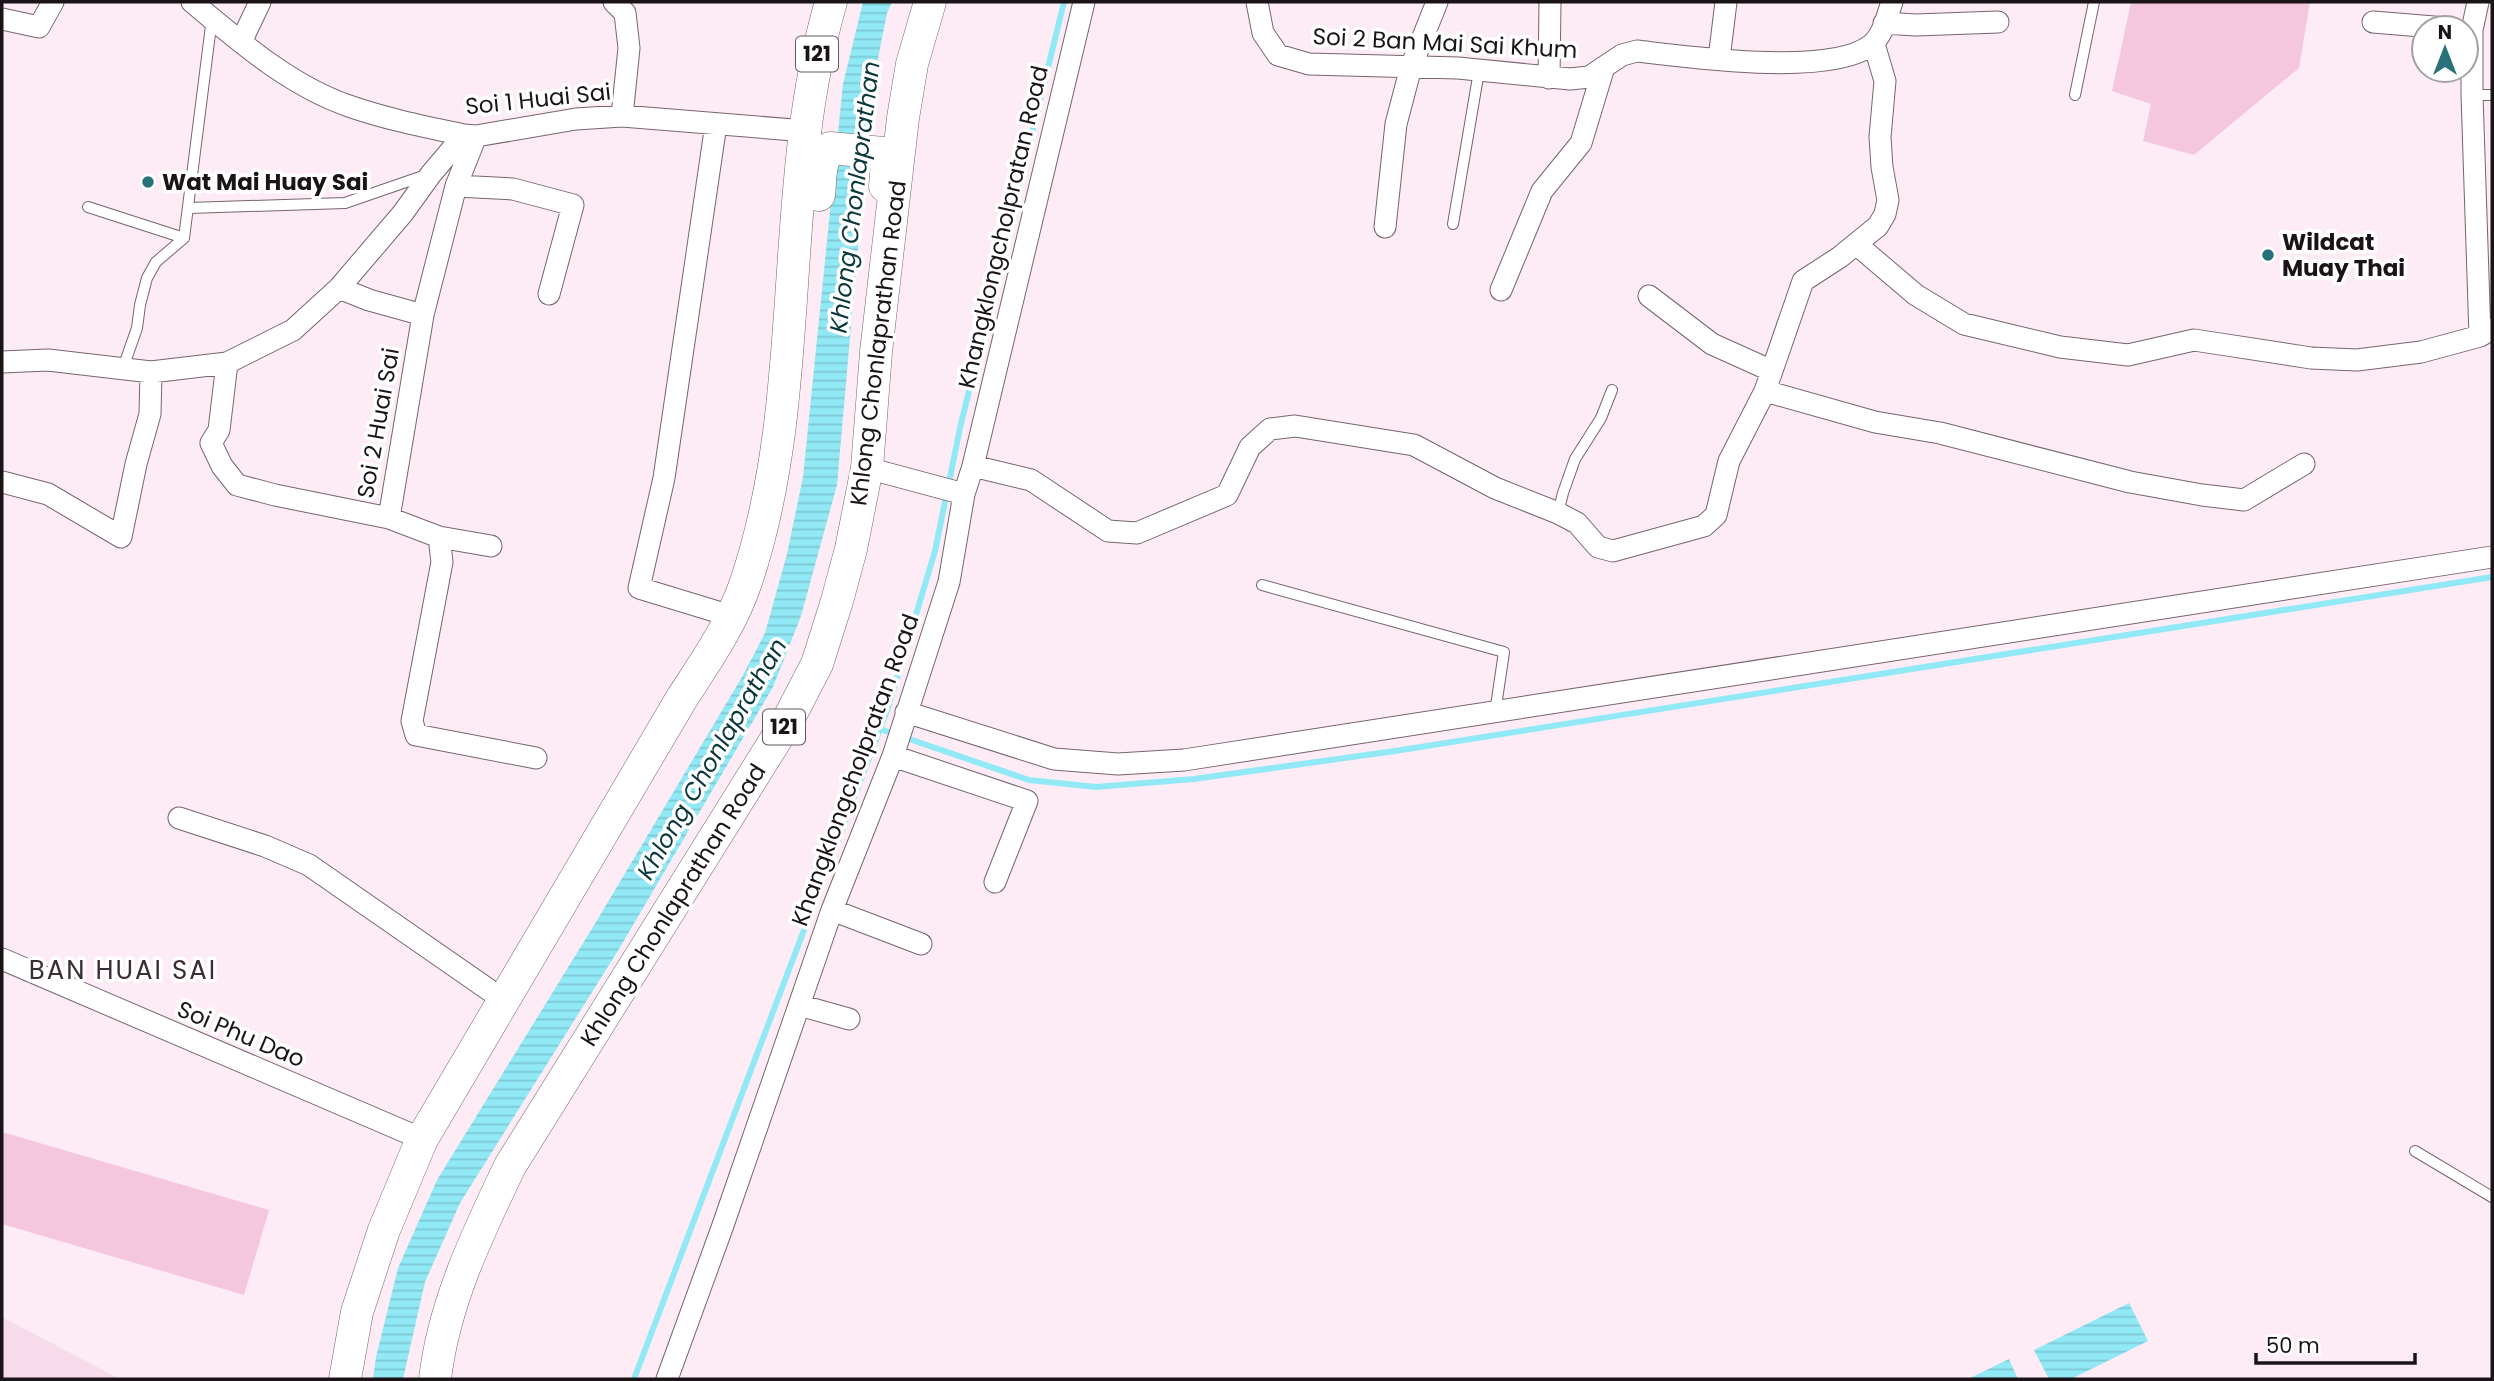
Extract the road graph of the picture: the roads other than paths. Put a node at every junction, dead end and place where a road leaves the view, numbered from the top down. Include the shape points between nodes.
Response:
1 (53, 2) edge
2 (192, 2) edge
3 (260, 2) edge
4 (614, 2) edge
5 (831, 2) edge
6 (842, 2) edge
7 (924, 2) edge
8 (930, 2) edge
9 (1084, 2) edge
10 (1257, 2) edge
11 (1437, 2) edge
12 (1550, 2) edge
13 (1726, 2) edge
14 (1892, 2) edge
15 (2094, 2) edge
16 (212, 18) junction
17 (2, 19) edge
18 (1998, 22) dead end
19 (2373, 22) dead end
20 (1884, 23) junction
21 (2410, 25) edge
22 (241, 42) junction
23 (1874, 44) junction
24 (1718, 59) junction
25 (1411, 67) junction
26 (1604, 67) junction
27 (1479, 71) junction
28 (1549, 78) junction
29 (2075, 95) dead end
30 (2482, 95) edge
31 (622, 116) junction
32 (716, 124) junction
33 (470, 135) junction
34 (822, 137) junction
35 (881, 143) junction
36 (431, 174) junction
37 (456, 186) junction
38 (88, 207) dead end
39 (189, 208) junction
40 (1453, 224) dead end
41 (1385, 227) dead end
42 (184, 238) junction
43 (1856, 244) junction
44 (340, 288) junction
45 (1501, 290) dead end
46 (549, 294) dead end
47 (1649, 296) dead end
48 (423, 315) junction
49 (2486, 333) edge
50 (877, 352) junction
51 (2, 362) edge
52 (227, 363) junction
53 (122, 368) junction
54 (1772, 371) junction
55 (151, 372) junction
56 (1612, 390) dead end
57 (1765, 391) junction
58 (2304, 464) dead end
59 (973, 466) junction
60 (867, 468) junction
61 (2, 481) edge
62 (959, 493) junction
63 (1559, 513) junction
64 (389, 518) junction
65 (439, 537) junction
66 (491, 547) dead end
67 (2492, 557) edge
68 (1262, 585) dead end
69 (731, 616) junction
70 (906, 712) junction
71 (1495, 713) junction
72 (895, 749) junction
73 (536, 758) dead end
74 (179, 818) dead end
75 (995, 882) dead end
76 (832, 910) junction
77 (921, 944) dead end
78 (2, 959) edge
79 (505, 1001) junction
80 (799, 1005) junction
81 (849, 1019) dead end
82 (422, 1139) junction
83 (2415, 1151) dead end
84 (2492, 1197) edge
85 (345, 1379) edge
86 (435, 1379) edge
87 (667, 1379) edge

1 - 17 street via 40,27
2 - 16 street, Soi 1 Huai Sai
3 - 22 street
4 - 31 street via 625,13 629,48
5 - 34 main road, 121 via 818,45
6 - 34 main road
7 - 35 main road via 907,23
8 - 50 main road, Khlong Chonlaprathan Road / 121 via 903,118
9 - 59 street, Khangklongcholpratan Road
10 - 25 street, Soi 2 Ban Mai Sai Khum via 1263,33 1278,55 1309,64
11 - 25 street
12 - 28 street
13 - 24 street
14 - 20 street
15 - 29 lane
16 - 22 street, Soi 1 Huai Sai
16 - 39 lane
18 - 20 street
19 - 21 street
20 - 23 street
22 - 33 street, Soi 1 Huai Sai via 303,84 348,106
23 - 24 street, Soi 2 Ban Mai Sai Khum via 1856,54 1825,60
23 - 43 street via 1885,81 1880,137 1888,200 1878,226
24 - 26 street, Soi 2 Ban Mai Sai Khum via 1636,51
25 - 27 street, Soi 2 Ban Mai Sai Khum
25 - 41 street via 1396,124
26 - 28 street, Soi 2 Ban Mai Sai Khum via 1589,77
26 - 45 street via 1581,143 1542,191
27 - 28 street, Soi 2 Ban Mai Sai Khum
27 - 40 lane
30 - 49 street
31 - 32 street, Soi 1 Huai Sai
31 - 33 street, Soi 1 Huai Sai
32 - 34 street, Soi 1 Huai Sai
32 - 69 street via 664,478 639,588
33 - 36 street
33 - 37 street, Soi 2 Huai Sai
34 - 35 main road
34 - 69 main road, 121 via 788,334 777,460 761,531
35 - 50 main road via 887,161
36 - 39 lane via 345,203
36 - 44 street
37 - 46 street via 513,189 573,205
37 - 48 street, Soi 2 Huai Sai
38 - 42 lane
39 - 42 lane
42 - 53 lane via 156,262 147,278 137,328
43 - 49 street via 1916,295 1964,324 2060,347 2128,355 2194,340 2311,358 2357,360 2421,352
43 - 54 street via 1802,281
44 - 48 street
44 - 52 street via 293,330
47 - 54 street via 1712,344
48 - 64 street, Soi 2 Huai Sai
50 - 60 main road, Khlong Chonlaprathan Road / 121
51 - 53 street via 48,360
52 - 55 street
52 - 64 street via 219,430 211,443 237,485
53 - 55 street
54 - 57 street
55 - 61 street via 150,414 121,537 48,494
56 - 63 lane via 1601,418 1575,459
57 - 58 street via 1875,422 2202,495 2244,500
57 - 63 street via 1729,461 1716,515 1704,526 1613,551 1598,547 1577,523
59 - 62 street, Khangklongcholpratan Road
59 - 63 street via 1031,480 1108,531 1137,533 1227,495 1250,447 1270,429 1295,426 1413,445 1495,488
60 - 62 street
60 - 86 main road, Khlong Chonlaprathan Road / 121 via 851,549 817,664 788,720 510,1166 456,1288 439,1342
62 - 70 street, Khangklongcholpratan Road via 949,582
64 - 65 street, Soi 2 Huai Sai
65 - 66 street, Soi 2 Huai Sai
65 - 73 street via 442,562 412,721 416,734
67 - 71 street
68 - 71 lane via 1504,652
69 - 79 main road, 121
70 - 71 street via 1054,759 1118,764 1184,760
70 - 72 street, Khangklongcholpratan Road
72 - 75 street via 1027,801
72 - 76 street, Khangklongcholpratan Road
74 - 79 street via 309,865
76 - 77 street
76 - 80 street, Khangklongcholpratan Road
78 - 82 street, Soi Phu Dao
79 - 82 main road, 121
80 - 81 street
80 - 87 street, Khangklongcholpratan Road
82 - 85 main road, 121 via 356,1312
83 - 84 lane

